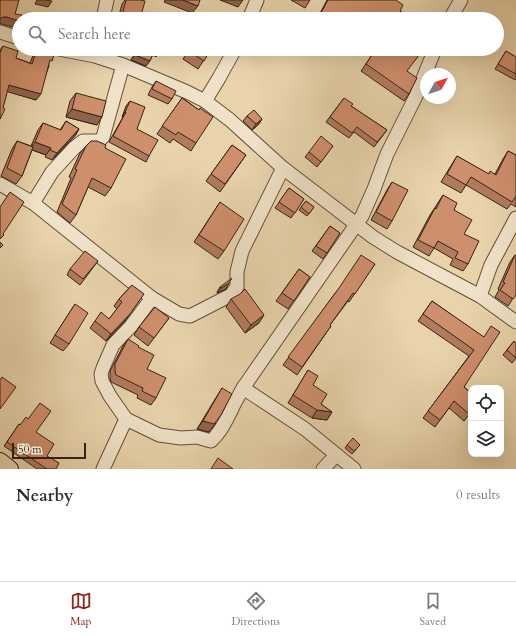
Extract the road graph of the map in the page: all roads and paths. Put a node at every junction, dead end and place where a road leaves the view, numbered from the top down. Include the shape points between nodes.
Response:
1 (107, 0) edge
2 (257, 0) edge
3 (460, 0) edge
4 (104, 12) edge
5 (252, 12) edge
6 (454, 12) edge
7 (0, 32) edge
8 (12, 36) edge
9 (103, 56) edge
10 (231, 56) edge
11 (432, 56) edge
12 (123, 65) junction
13 (205, 101) junction
14 (282, 168) junction
15 (0, 184) edge
16 (33, 203) junction
17 (516, 218) edge
18 (357, 224) junction
19 (480, 296) junction
20 (152, 298) junction
21 (516, 322) edge
22 (244, 388) junction
23 (126, 419) junction
24 (336, 455) junction
25 (0, 461) edge
26 (10, 469) edge
27 (103, 469) edge
28 (323, 469) edge
29 (354, 469) edge

1 - 4 street
2 - 5 street
3 - 6 street
7 - 8 street
9 - 12 street
10 - 13 street
11 - 18 street
12 - 13 street
12 - 16 street via 103,137 99,141 83,141 74,148 52,172
13 - 14 street via 230,120
14 - 18 street
14 - 20 street via 242,251 237,272 237,287 231,295 190,316 179,314
15 - 16 street
16 - 20 street
17 - 19 street via 491,265
18 - 19 street via 397,252
18 - 22 street
19 - 21 street
20 - 23 street via 113,345 101,374 110,396
22 - 23 street via 225,424 212,441 197,437 159,435
22 - 24 street via 305,429
23 - 27 street
24 - 28 street
24 - 29 street
25 - 26 main road

